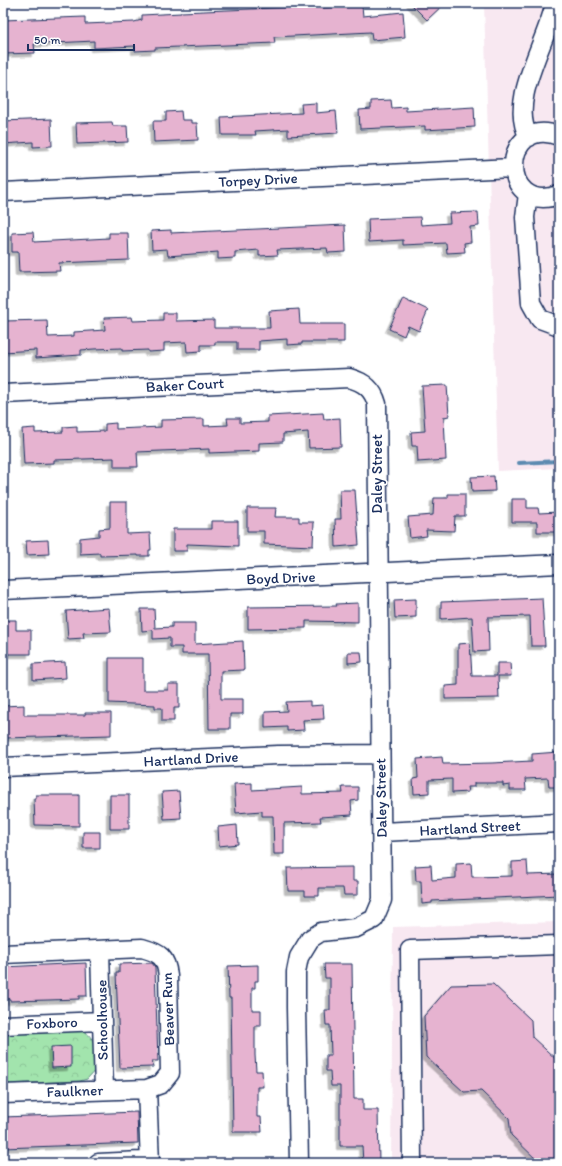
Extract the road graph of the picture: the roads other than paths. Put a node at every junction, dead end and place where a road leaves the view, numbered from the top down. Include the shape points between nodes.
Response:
1 (555, 3) edge
2 (559, 136) edge
3 (529, 137) junction
4 (512, 168) junction
5 (3, 192) edge
6 (528, 194) junction
7 (559, 195) edge
8 (559, 326) edge
9 (365, 384) joint
10 (3, 394) edge
11 (559, 564) edge
12 (378, 573) junction
13 (3, 590) edge
14 (380, 754) junction
15 (3, 768) edge
16 (559, 823) edge
17 (382, 832) junction
18 (559, 945) edge
19 (100, 950) junction
20 (3, 954) edge
21 (102, 1021) junction
22 (3, 1025) edge
23 (148, 1089) junction
24 (104, 1090) junction
25 (3, 1094) edge
26 (98, 1163) edge
27 (150, 1163) edge
28 (299, 1163) edge
29 (412, 1163) edge

1 - 3 street via 552,20 526,85 524,129
2 - 3 street via 547,133
3 - 4 street via 518,147 513,157
4 - 5 street, Torpey Drive
4 - 6 street via 520,187
6 - 7 street via 548,198
6 - 8 street via 526,216 530,303 540,319
9 - 10 street, Baker Court via 349,378 335,378
9 - 12 street, Daley Street via 375,396 377,404
11 - 12 street, Boyd Drive
12 - 13 street, Boyd Drive
12 - 14 street, Daley Street
14 - 15 street, Hartland Drive via 278,755
14 - 17 street, Daley Street
16 - 17 street, Hartland Street
17 - 28 street, Daley Street via 382,900 374,919 356,928 321,932 310,939 299,958 296,972 296,1008
18 - 29 street via 410,950
19 - 20 street, Beaver Run
19 - 21 street, Schoolhouse
19 - 23 street, Beaver Run via 142,948 158,953 167,965 170,1073 161,1084
21 - 22 street, Foxboro
21 - 24 street, Schoolhouse
23 - 24 street, Faulkner
23 - 27 street
24 - 25 street, Faulkner
26 - 27 street

